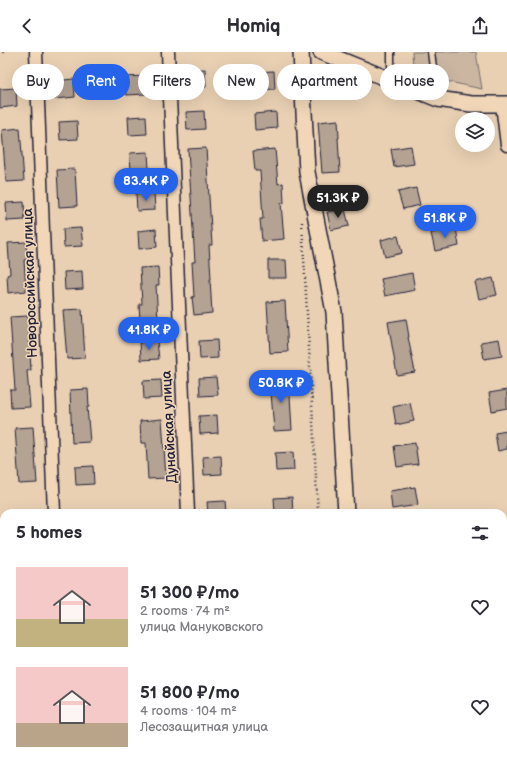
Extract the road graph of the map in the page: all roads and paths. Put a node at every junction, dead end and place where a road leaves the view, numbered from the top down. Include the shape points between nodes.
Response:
1 (36, 52) edge
2 (168, 52) edge
3 (301, 52) edge
4 (320, 52) edge
5 (391, 52) edge
6 (431, 52) edge
7 (391, 64) edge
8 (433, 64) edge
9 (380, 77) edge
10 (445, 100) edge
11 (505, 104) edge
12 (507, 145) edge
13 (301, 218) dead end
14 (54, 509) edge
15 (188, 509) edge
16 (318, 509) edge
17 (346, 509) edge

1 - 14 street, Новороссийская улица
2 - 15 street, Дунайская улица
3 - 17 street via 307,172 334,312
4 - 9 street
5 - 7 lane
6 - 8 lane
10 - 11 street via 471,104
11 - 12 street
13 - 16 path

